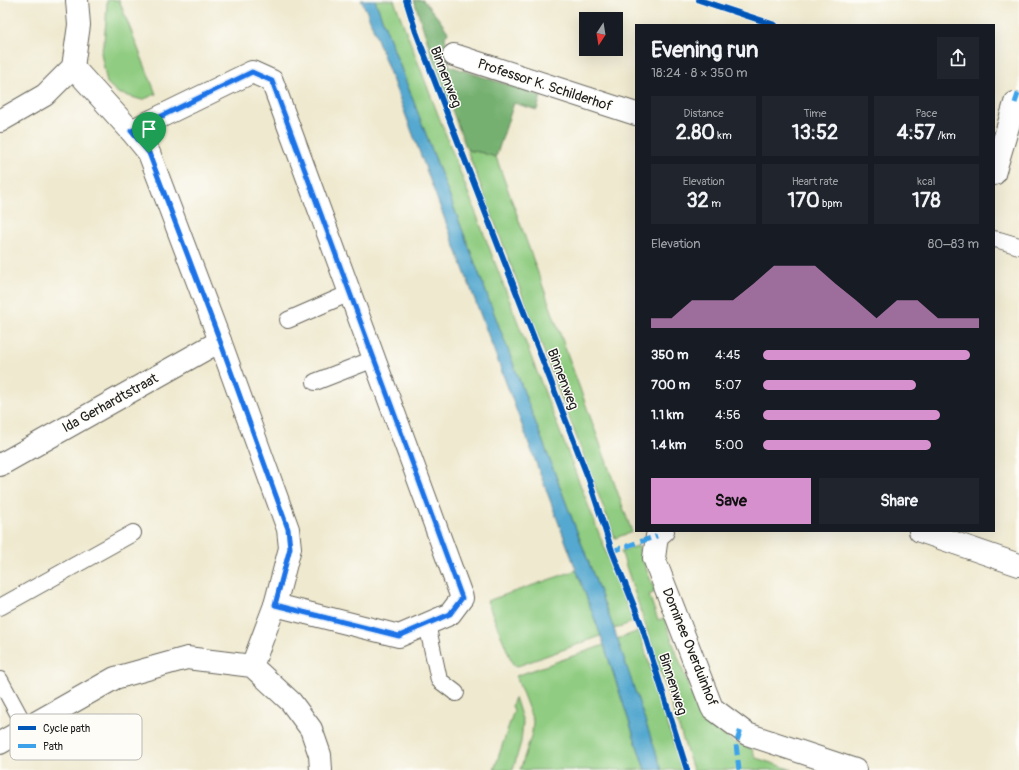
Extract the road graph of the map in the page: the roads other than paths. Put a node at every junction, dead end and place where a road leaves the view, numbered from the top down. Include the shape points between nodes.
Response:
1 (78, 0) edge
2 (454, 55) dead end
3 (73, 66) junction
4 (1015, 103) dead end
5 (635, 114) edge
6 (0, 121) edge
7 (131, 131) junction
8 (995, 171) edge
9 (995, 239) edge
10 (1019, 246) edge
11 (350, 293) junction
12 (288, 320) dead end
13 (220, 341) junction
14 (374, 358) junction
15 (316, 382) dead end
16 (0, 465) edge
17 (662, 532) edge
18 (923, 532) edge
19 (133, 533) dead end
20 (1019, 565) edge
21 (275, 605) junction
22 (0, 607) edge
23 (427, 624) junction
24 (252, 666) junction
25 (0, 680) edge
26 (456, 693) dead end
27 (18, 714) edge
28 (51, 714) edge
29 (10, 737) edge
30 (0, 743) edge
31 (321, 770) edge
32 (855, 770) edge

1 - 3 street via 79,25
2 - 5 street, Professor K. Schilderhof
3 - 6 street via 45,95
3 - 7 street
4 - 8 street
7 - 11 street via 252,72 272,81
7 - 13 street via 149,153
9 - 10 lane
11 - 12 lane
11 - 14 street
13 - 16 street, Ida Gerhardtstraat
13 - 21 street via 288,529 290,548
14 - 15 lane
14 - 23 street via 462,598 450,614
17 - 32 street, Dominee Overduinhof via 657,536 654,558 712,708 748,734
18 - 20 street
19 - 22 lane
21 - 23 street via 399,636
21 - 24 street
23 - 26 lane via 438,680
24 - 28 street via 187,658 115,678
24 - 31 street via 292,702 311,729 320,755
25 - 27 lane
29 - 30 street

